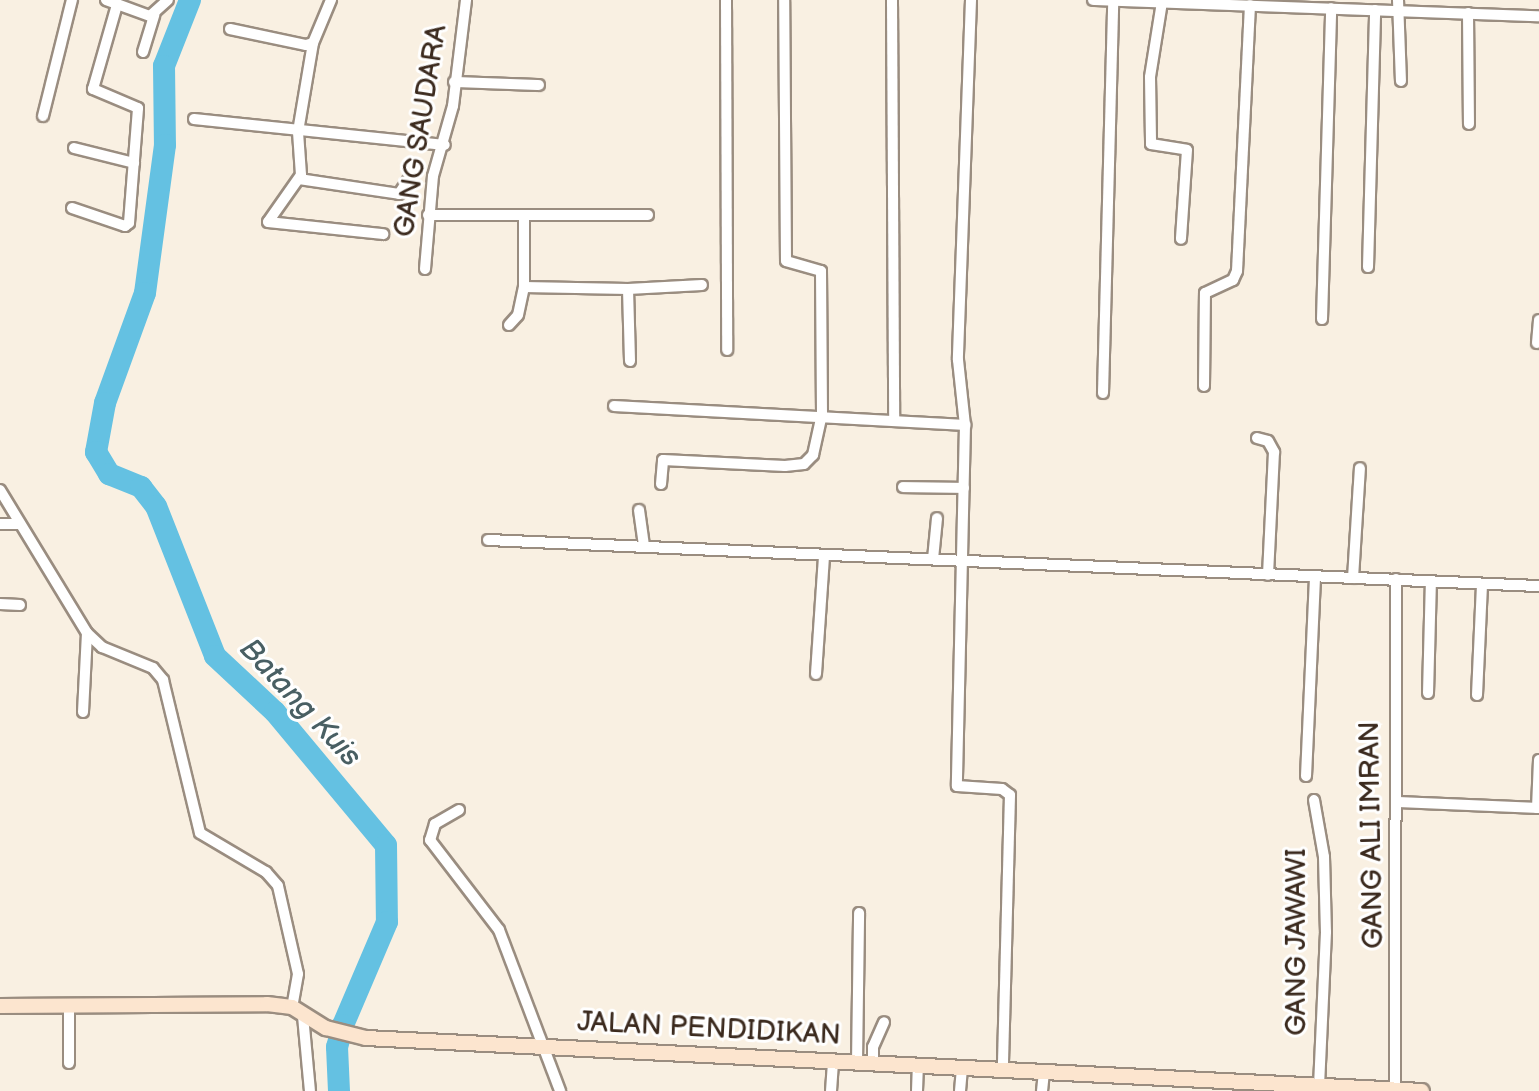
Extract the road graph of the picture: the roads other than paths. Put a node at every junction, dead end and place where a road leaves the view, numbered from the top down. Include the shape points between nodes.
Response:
1 (72, 0) edge
2 (106, 0) edge
3 (168, 0) edge
4 (331, 0) edge
5 (466, 0) edge
6 (726, 0) edge
7 (784, 0) edge
8 (892, 0) edge
9 (971, 0) edge
10 (1093, 0) edge
11 (1113, 1) edge
12 (1146, 1) edge
13 (1162, 2) junction
14 (1230, 2) edge
15 (117, 5) junction
16 (1250, 5) junction
17 (1369, 6) edge
18 (1398, 6) edge
19 (1441, 6) edge
20 (1331, 8) junction
21 (1468, 13) junction
22 (154, 15) junction
23 (1539, 16) edge
24 (230, 29) dead end
25 (313, 43) junction
26 (143, 52) dead end
27 (1401, 81) dead end
28 (454, 82) junction
29 (539, 85) dead end
30 (43, 116) dead end
31 (194, 119) dead end
32 (1469, 124) dead end
33 (298, 132) junction
34 (445, 145) junction
35 (74, 148) dead end
36 (134, 163) junction
37 (299, 179) junction
38 (408, 180) dead end
39 (72, 208) dead end
40 (428, 215) junction
41 (524, 215) junction
42 (648, 215) dead end
43 (383, 234) dead end
44 (1181, 239) dead end
45 (1368, 267) dead end
46 (425, 269) dead end
47 (702, 285) dead end
48 (524, 287) junction
49 (628, 289) junction
50 (1322, 319) dead end
51 (1539, 320) edge
52 (509, 325) dead end
53 (1537, 343) edge
54 (727, 350) dead end
55 (630, 361) dead end
56 (1204, 386) dead end
57 (1103, 393) dead end
58 (614, 406) dead end
59 (822, 414) junction
60 (894, 418) junction
61 (965, 425) junction
62 (1257, 438) dead end
63 (1360, 468) dead end
64 (661, 484) dead end
65 (903, 487) dead end
66 (964, 488) junction
67 (0, 490) edge
68 (639, 510) dead end
69 (937, 518) dead end
70 (0, 524) edge
71 (20, 524) junction
72 (488, 540) dead end
73 (644, 547) junction
74 (824, 558) junction
75 (933, 559) junction
76 (963, 560) junction
77 (1268, 575) junction
78 (1315, 577) junction
79 (1353, 578) junction
80 (1396, 579) junction
81 (1431, 582) junction
82 (1482, 584) junction
83 (1539, 586) edge
84 (0, 604) edge
85 (20, 605) dead end
86 (87, 633) junction
87 (816, 674) dead end
88 (1428, 693) dead end
89 (1477, 695) dead end
90 (83, 712) dead end
91 (1539, 760) edge
92 (1306, 776) dead end
93 (1314, 800) dead end
94 (1398, 802) junction
95 (1538, 808) edge
96 (459, 810) dead end
97 (859, 913) dead end
98 (69, 1005) junction
99 (0, 1006) edge
100 (297, 1011) junction
101 (884, 1022) dead end
102 (545, 1046) junction
103 (873, 1047) junction
104 (856, 1058) junction
105 (69, 1063) dead end
106 (833, 1063) junction
107 (873, 1064) junction
108 (918, 1066) junction
109 (962, 1068) junction
110 (1003, 1070) junction
111 (1044, 1072) junction
112 (1319, 1087) junction
113 (1344, 1089) edge
114 (1395, 1090) edge
115 (310, 1091) edge
116 (560, 1091) edge
117 (831, 1091) edge
118 (917, 1091) edge
119 (960, 1091) edge
120 (1042, 1091) edge
121 (1422, 1091) edge

1 - 30 street
2 - 15 street
3 - 22 street
4 - 25 street
5 - 28 street, GANG SAUDARA
6 - 54 street
7 - 59 street via 786,259 821,271
8 - 60 street
9 - 61 street via 958,360
10 - 11 street
11 - 12 street
11 - 57 street
12 - 13 street
13 - 14 street
13 - 44 street via 1150,77 1151,144 1187,150
14 - 16 street
15 - 22 street
15 - 36 street via 93,89 137,107
16 - 20 street
16 - 56 street via 1237,271 1233,280 1205,293
17 - 18 street
17 - 20 street
17 - 45 street
18 - 19 street
18 - 27 street
19 - 21 street
20 - 50 street
21 - 23 street
21 - 32 street
22 - 26 street
24 - 25 street via 287,44
25 - 33 street
28 - 29 street
28 - 34 street, GANG SAUDARA
31 - 33 street
33 - 34 street
33 - 37 street
34 - 40 street, GANG SAUDARA via 433,176
35 - 36 street
36 - 39 street via 127,226
37 - 38 street via 399,194
37 - 43 street via 269,214 270,225
40 - 41 street
40 - 46 street, GANG SAUDARA
41 - 42 street
41 - 48 street
47 - 49 street
48 - 49 street
48 - 52 street via 518,315
49 - 55 street
51 - 53 street
58 - 59 street
59 - 60 street
59 - 64 street via 812,458 804,464 663,460
60 - 61 street
61 - 66 street
62 - 77 street via 1268,441 1274,452
63 - 79 street
65 - 66 street
66 - 76 street
67 - 71 street
68 - 73 street
69 - 75 street
70 - 71 street
71 - 86 street
72 - 73 street
73 - 74 street
74 - 75 street
74 - 87 street
75 - 76 street
76 - 77 street
76 - 110 street via 957,786 1002,789 1010,795
77 - 78 street
78 - 79 street
78 - 92 street
79 - 80 street
80 - 81 street
80 - 94 street, GANG ALI IMRAN via 1393,785
81 - 82 street
81 - 88 street
82 - 83 street
82 - 89 street
84 - 85 street
86 - 90 street
86 - 100 street via 102,647 153,668 163,680 200,833 266,872 278,886 298,974
91 - 95 street
93 - 112 street, GANG JAWAWI via 1323,846 1326,932
94 - 95 street
94 - 114 street, GANG ALI IMRAN
96 - 102 street via 435,824 430,840 473,889 499,930
97 - 104 street
98 - 99 main road, JALAN PENDIDIKAN
98 - 100 main road, JALAN PENDIDIKAN
98 - 105 street
100 - 102 main road, JALAN PENDIDIKAN via 355,1037
100 - 115 street
101 - 103 street
102 - 106 main road, JALAN PENDIDIKAN
102 - 116 street
103 - 104 street
103 - 107 street
104 - 106 main road, JALAN PENDIDIKAN
104 - 107 main road, JALAN PENDIDIKAN
106 - 117 street
107 - 108 main road, JALAN PENDIDIKAN
108 - 109 main road, JALAN PENDIDIKAN
108 - 118 street
109 - 110 main road, JALAN PENDIDIKAN
109 - 119 street
110 - 111 main road, JALAN PENDIDIKAN
111 - 112 main road, JALAN PENDIDIKAN
111 - 120 street
112 - 113 main road, JALAN PENDIDIKAN
113 - 114 main road, JALAN PENDIDIKAN
114 - 121 main road, JALAN PENDIDIKAN

